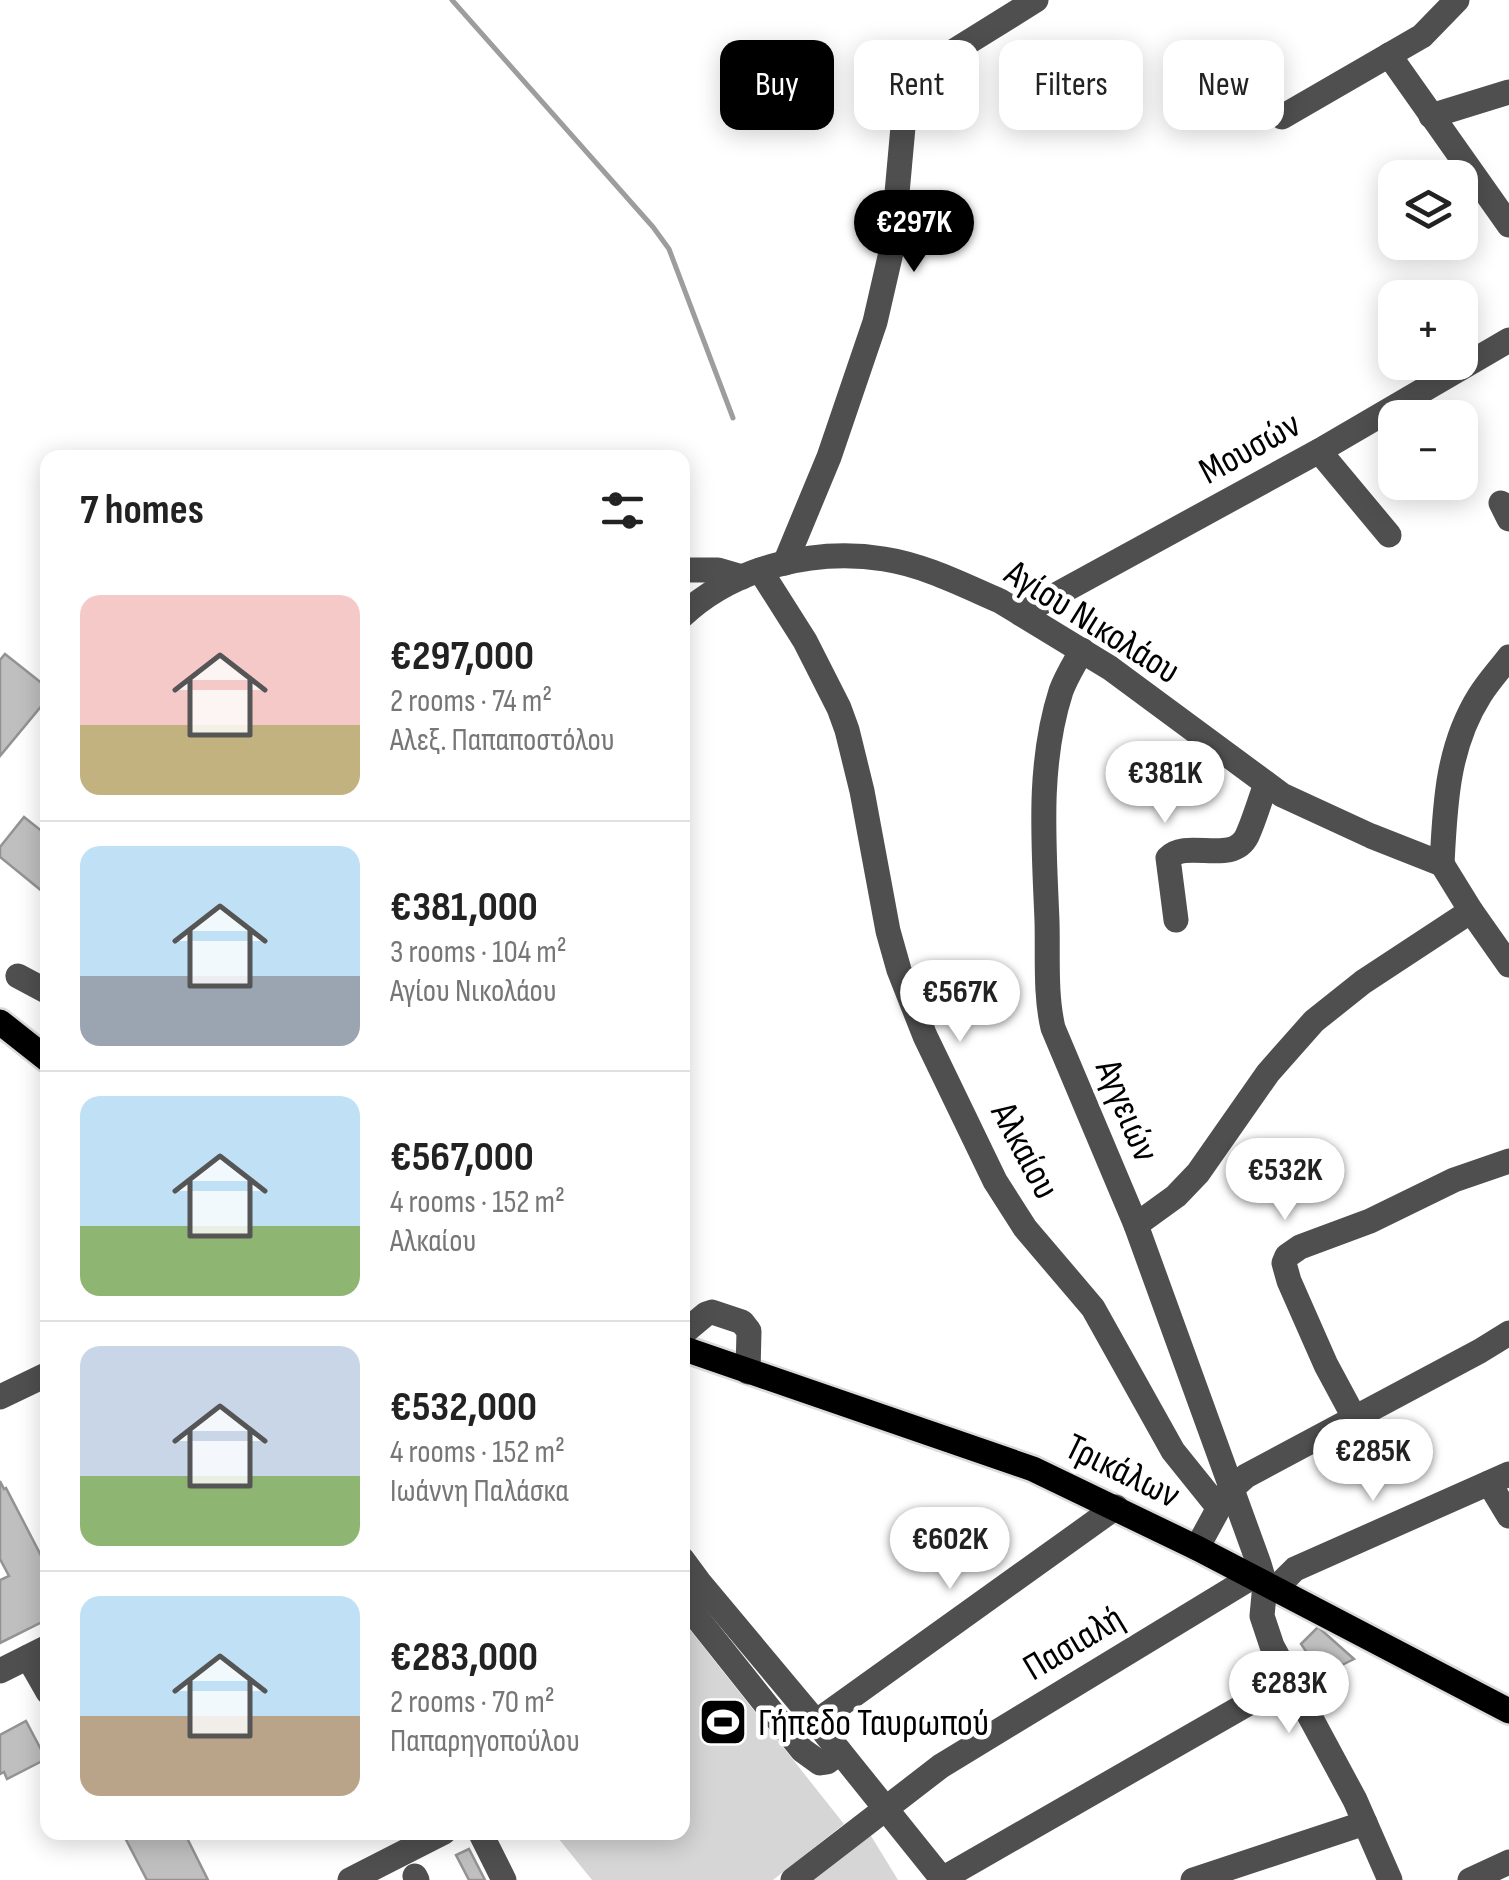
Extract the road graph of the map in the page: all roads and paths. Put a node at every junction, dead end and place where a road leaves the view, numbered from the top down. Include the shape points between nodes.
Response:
1 (1036, 0) edge
2 (1457, 0) edge
3 (1389, 55) junction
4 (1509, 92) edge
5 (1284, 116) edge
6 (1432, 116) junction
7 (1509, 226) edge
8 (1509, 340) edge
9 (1320, 451) junction
10 (1389, 535) dead end
11 (785, 563) junction
12 (690, 570) edge
13 (751, 574) junction
14 (690, 609) edge
15 (1021, 614) junction
16 (1082, 650) junction
17 (1509, 657) edge
18 (1266, 784) junction
19 (1442, 864) junction
20 (1471, 911) junction
21 (1176, 920) dead end
22 (1500, 935) edge
23 (1509, 965) edge
24 (18, 976) dead end
25 (40, 988) edge
26 (0, 1022) edge
27 (40, 1054) edge
28 (1509, 1161) edge
29 (1136, 1225) junction
30 (690, 1327) edge
31 (1509, 1333) edge
32 (690, 1351) edge
33 (748, 1372) junction
34 (40, 1383) edge
35 (0, 1396) edge
36 (1354, 1417) junction
37 (1499, 1478) edge
38 (1225, 1498) junction
39 (1116, 1507) junction
40 (1509, 1516) edge
41 (1198, 1548) junction
42 (690, 1570) edge
43 (1264, 1584) junction
44 (690, 1610) edge
45 (38, 1652) edge
46 (0, 1671) edge
47 (1289, 1680) junction
48 (1504, 1702) edge
49 (816, 1722) junction
50 (840, 1752) junction
51 (885, 1808) junction
52 (1366, 1823) junction
53 (428, 1840) edge
54 (484, 1840) edge
55 (1509, 1862) edge
56 (350, 1880) edge
57 (504, 1880) edge
58 (793, 1880) edge
59 (942, 1880) edge
60 (1192, 1880) edge
61 (1390, 1880) edge
62 (1470, 1880) edge

1 - 11 street via 910,84 892,248 875,322
2 - 3 street via 1432,27
3 - 5 street
3 - 6 street
4 - 6 street
6 - 7 street
8 - 9 street, Μουσών
9 - 10 street
9 - 15 street, Μουσών
11 - 13 street, Αγίου Νικολάου
11 - 15 street, Αγίου Νικολάου via 886,559 930,571
12 - 13 street
13 - 14 street, Αγίου Νικολάου
13 - 38 street, Αλκαίου via 805,642 848,730 899,970 996,1181 1025,1228 1094,1308 1173,1451
15 - 16 street, Αγίου Νικολάου
16 - 18 street, Αγίου Νικολάου
16 - 29 street, Αγγειών via 1062,688 1044,770 1050,1010
17 - 19 street via 1476,702 1453,754
18 - 19 street, Αγίου Νικολάου via 1293,802
18 - 21 street via 1238,846 1171,853
19 - 20 street
20 - 22 street
20 - 29 street via 1314,1021 1268,1073 1198,1173
22 - 23 street
24 - 25 street
26 - 27 main road
28 - 36 street via 1287,1256 1297,1302
29 - 38 street, Αγγειών
30 - 33 street via 712,1312 742,1322 749,1331
31 - 36 street
32 - 33 main road, Τρικάλων
33 - 39 main road, Τρικάλων via 988,1452
34 - 35 street
36 - 38 street via 1263,1466
37 - 40 street
37 - 43 street, Πασιαλή
38 - 41 street
38 - 43 street, Αγγειών
39 - 41 main road, Τρικάλων
39 - 49 street
41 - 43 main road, Τρικάλων
42 - 49 street
43 - 47 street, Αγγειών via 1263,1623
43 - 48 main road, Τρικάλων
43 - 51 street, Πασιαλή via 941,1766
44 - 50 street via 812,1760 824,1763
45 - 46 street
47 - 52 street, Αγγειών
47 - 59 street
49 - 50 street
50 - 51 street
51 - 58 street, Πασιαλή
51 - 59 street
52 - 60 street
52 - 61 street, Αγγειών
53 - 56 street
54 - 57 street
55 - 62 street

